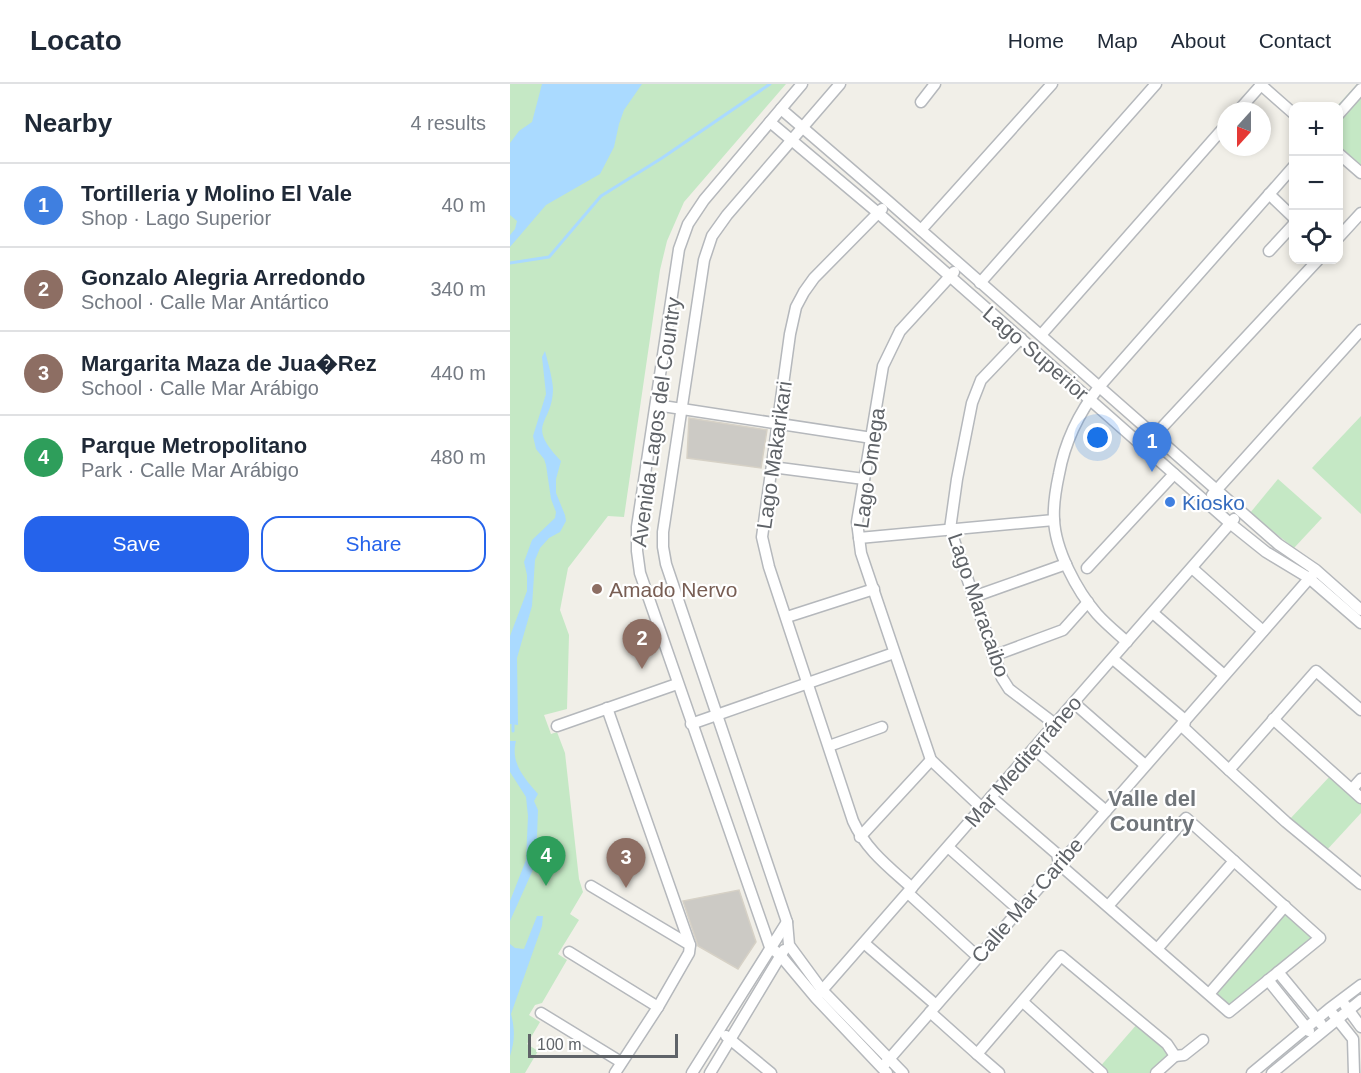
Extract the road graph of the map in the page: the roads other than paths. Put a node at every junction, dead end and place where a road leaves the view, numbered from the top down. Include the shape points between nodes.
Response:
1 (802, 84) edge
2 (840, 84) edge
3 (935, 84) edge
4 (1052, 84) edge
5 (1156, 84) edge
6 (1261, 84) edge
7 (1361, 89) edge
8 (921, 102) dead end
9 (1246, 102) edge
10 (781, 109) junction
11 (1343, 109) edge
12 (1289, 110) edge
13 (770, 122) junction
14 (803, 129) junction
15 (1217, 135) edge
16 (791, 140) junction
17 (1341, 156) edge
18 (1289, 171) edge
19 (1361, 173) edge
20 (1269, 194) junction
21 (890, 202) junction
22 (877, 212) junction
23 (1361, 213) edge
24 (1289, 214) edge
25 (1289, 228) edge
26 (921, 230) junction
27 (1343, 233) edge
28 (1269, 251) dead end
29 (1314, 264) edge
30 (960, 265) junction
31 (950, 277) junction
32 (980, 283) junction
33 (1361, 330) edge
34 (1041, 335) junction
35 (1021, 338) junction
36 (1099, 387) junction
37 (1089, 399) junction
38 (656, 405) junction
39 (682, 409) junction
40 (778, 424) junction
41 (1154, 436) junction
42 (872, 438) junction
43 (772, 467) junction
44 (1174, 474) junction
45 (864, 479) junction
46 (1216, 490) junction
47 (1206, 502) junction
48 (1241, 512) junction
49 (1053, 520) junction
50 (1231, 524) junction
51 (950, 529) junction
52 (859, 538) junction
53 (1066, 564) junction
54 (1087, 568) dead end
55 (1192, 568) junction
56 (1313, 574) junction
57 (874, 589) junction
58 (973, 597) junction
59 (1088, 602) junction
60 (1361, 610) edge
61 (1153, 613) junction
62 (787, 617) junction
63 (1361, 623) edge
64 (1263, 631) junction
65 (1127, 642) junction
66 (894, 653) junction
67 (993, 656) junction
68 (1113, 659) junction
69 (1224, 675) junction
70 (677, 684) junction
71 (808, 684) junction
72 (1074, 703) junction
73 (607, 708) junction
74 (1361, 710) edge
75 (716, 715) junction
76 (1273, 719) junction
77 (1185, 720) junction
78 (691, 724) junction
79 (1055, 724) junction
80 (557, 726) dead end
81 (882, 727) dead end
82 (829, 746) junction
83 (1034, 749) junction
84 (931, 760) junction
85 (1145, 765) junction
86 (1229, 770) junction
87 (1361, 779) edge
88 (1358, 795) edge
89 (991, 797) junction
90 (982, 808) junction
91 (1106, 811) junction
92 (860, 837) junction
93 (948, 847) junction
94 (1234, 861) junction
95 (1059, 864) junction
96 (1361, 884) edge
97 (591, 886) dead end
98 (910, 890) junction
99 (1108, 906) junction
100 (1285, 906) junction
101 (1019, 910) junction
102 (787, 922) junction
103 (864, 943) junction
104 (690, 945) junction
105 (789, 945) junction
106 (770, 947) junction
107 (1157, 949) junction
108 (569, 952) dead end
109 (780, 955) junction
110 (978, 957) junction
111 (1278, 972) junction
112 (1268, 980) junction
113 (1361, 985) edge
114 (819, 994) junction
115 (1209, 994) junction
116 (1361, 1000) edge
117 (1021, 1004) junction
118 (1345, 1005) junction
119 (658, 1006) junction
120 (933, 1009) junction
121 (1329, 1009) junction
122 (541, 1014) dead end
123 (1337, 1018) junction
124 (1316, 1019) junction
125 (1361, 1027) edge
126 (1306, 1028) junction
127 (720, 1029) junction
128 (1325, 1029) junction
129 (1314, 1037) junction
130 (731, 1040) junction
131 (1203, 1040) dead end
132 (977, 1054) junction
133 (1175, 1056) junction
134 (621, 1062) junction
135 (885, 1067) edge
136 (615, 1073) edge
137 (692, 1073) edge
138 (710, 1073) edge
139 (771, 1073) edge
140 (903, 1073) edge
141 (999, 1073) edge
142 (1091, 1073) edge
143 (1102, 1073) edge
144 (1156, 1073) edge
145 (1252, 1073) edge
146 (1272, 1073) edge
147 (1354, 1073) edge

1 - 10 street, Avenida Lagos del Country
2 - 14 street, Avenida Lagos del Country
3 - 8 street
4 - 26 street
5 - 32 street
6 - 9 street
6 - 12 street
7 - 11 street
10 - 13 street, Avenida Lagos del Country
10 - 14 street, Lago Superior
13 - 16 street, Lago Superior
13 - 38 street, Avenida Lagos del Country via 688,224 679,249
14 - 16 street, Avenida Lagos del Country
14 - 21 street, Lago Superior
15 - 34 street
16 - 22 street, Lago Superior
16 - 39 street, Avenida Lagos del Country via 712,236 704,260
17 - 19 street
18 - 20 street
20 - 24 street
20 - 36 street
21 - 22 street, Lago Makarikari
21 - 26 street, Lago Superior
22 - 31 street, Lago Superior
22 - 40 street, Lago Makarikari via 814,278 796,307
23 - 27 street
25 - 28 street
26 - 30 street, Lago Superior
29 - 41 street
30 - 31 street, Lago Omega
30 - 32 street, Lago Superior
31 - 35 street, Lago Superior
31 - 42 street, Lago Omega via 900,331 889,351
32 - 34 street, Lago Superior
33 - 46 street
34 - 36 street, Lago Superior
35 - 37 street, Lago Superior
35 - 51 street, Lago Maracaibo via 981,380 972,403
36 - 37 street
36 - 41 street, Lago Superior
37 - 44 street, Lago Superior
37 - 49 street via 1062,454
38 - 39 street
38 - 70 street, Avenida Lagos del Country via 637,551 640,573
39 - 40 street
39 - 75 street, Avenida Lagos del Country via 663,547
40 - 42 street
40 - 43 street, Lago Makarikari
41 - 46 street, Lago Superior
42 - 45 street, Lago Omega
43 - 45 street
43 - 62 street, Lago Makarikari via 762,537
44 - 47 street, Lago Superior
44 - 54 street
45 - 52 street, Lago Omega via 857,522
46 - 47 street
46 - 48 street, Lago Superior
47 - 50 street, Lago Superior
48 - 50 street, Mar Mediterráneo
48 - 56 street, Lago Superior
49 - 51 street
49 - 53 street
50 - 55 street, Mar Mediterráneo
50 - 56 street, Lago Superior via 1266,552
51 - 52 street
51 - 58 street, Lago Maracaibo
52 - 57 street, Lago Omega
53 - 58 street
53 - 59 street
55 - 61 street, Mar Mediterráneo
55 - 64 street
56 - 60 street, Lago Superior
56 - 63 street, Lago Superior
56 - 64 street, Calle Mar Caribe
57 - 62 street
57 - 66 street, Lago Omega
58 - 67 street, Lago Maracaibo
59 - 65 street
59 - 67 street via 1063,630
61 - 65 street, Mar Mediterráneo
61 - 69 street
62 - 71 street, Lago Makarikari
64 - 69 street, Calle Mar Caribe
65 - 68 street, Mar Mediterráneo
66 - 71 street
66 - 84 street, Lago Omega
67 - 79 street, Lago Maracaibo via 1009,689
68 - 72 street, Mar Mediterráneo
68 - 77 street
69 - 77 street, Calle Mar Caribe
70 - 73 street
70 - 78 street, Avenida Lagos del Country
71 - 75 street
71 - 82 street, Lago Makarikari
72 - 79 street, Mar Mediterráneo
72 - 85 street
73 - 80 street
73 - 104 street
74 - 76 street via 1316,671
75 - 78 street
75 - 102 street, Avenida Lagos del Country
76 - 86 street
76 - 88 street
77 - 85 street, Calle Mar Caribe
77 - 86 street via 1184,728
78 - 106 street, Avenida Lagos del Country
79 - 83 street, Mar Mediterráneo
81 - 82 street
82 - 92 street, Lago Makarikari
83 - 89 street, Mar Mediterráneo
83 - 91 street
84 - 90 street, Lago Omega
84 - 92 street
85 - 91 street, Calle Mar Caribe
86 - 96 street
87 - 88 street
89 - 90 street, Mar Mediterráneo
89 - 95 street via 1057,854
90 - 93 street, Mar Mediterráneo
91 - 95 street, Calle Mar Caribe
92 - 98 street, Lago Makarikari
93 - 98 street, Mar Mediterráneo
93 - 101 street
94 - 99 street via 1186,818
94 - 100 street
94 - 107 street
95 - 99 street
95 - 101 street, Calle Mar Caribe
97 - 104 street
98 - 103 street, Mar Mediterráneo
98 - 110 street, Lago Makarikari
99 - 107 street
100 - 111 street via 1320,938
100 - 115 street
101 - 110 street, Calle Mar Caribe
102 - 105 street, Avenida Lagos del Country
102 - 106 street
103 - 114 street, Mar Mediterráneo
103 - 120 street
104 - 119 street
105 - 109 street
105 - 114 street
106 - 109 street
106 - 127 street
107 - 115 street
108 - 119 street
109 - 114 street
109 - 130 street
110 - 120 street, Calle Mar Caribe
111 - 112 street
111 - 124 street
112 - 115 street via 1229,1012
112 - 126 street
113 - 118 street
114 - 135 street
116 - 118 street
117 - 132 street
117 - 133 street via 1062,956 1167,1044
117 - 142 street
117 - 143 street
118 - 121 street
118 - 123 street
118 - 125 street
119 - 134 street
120 - 132 street
120 - 135 street, Calle Mar Caribe
121 - 123 street
121 - 124 street
122 - 134 street
123 - 128 street
123 - 147 street via 1353,1039
124 - 126 street
124 - 128 street
126 - 129 street
126 - 145 street
127 - 130 street
127 - 137 street
128 - 129 street
129 - 146 street
130 - 138 street
130 - 139 street
131 - 133 street via 1184,1055
132 - 141 street
133 - 144 street
134 - 136 street
135 - 140 street

